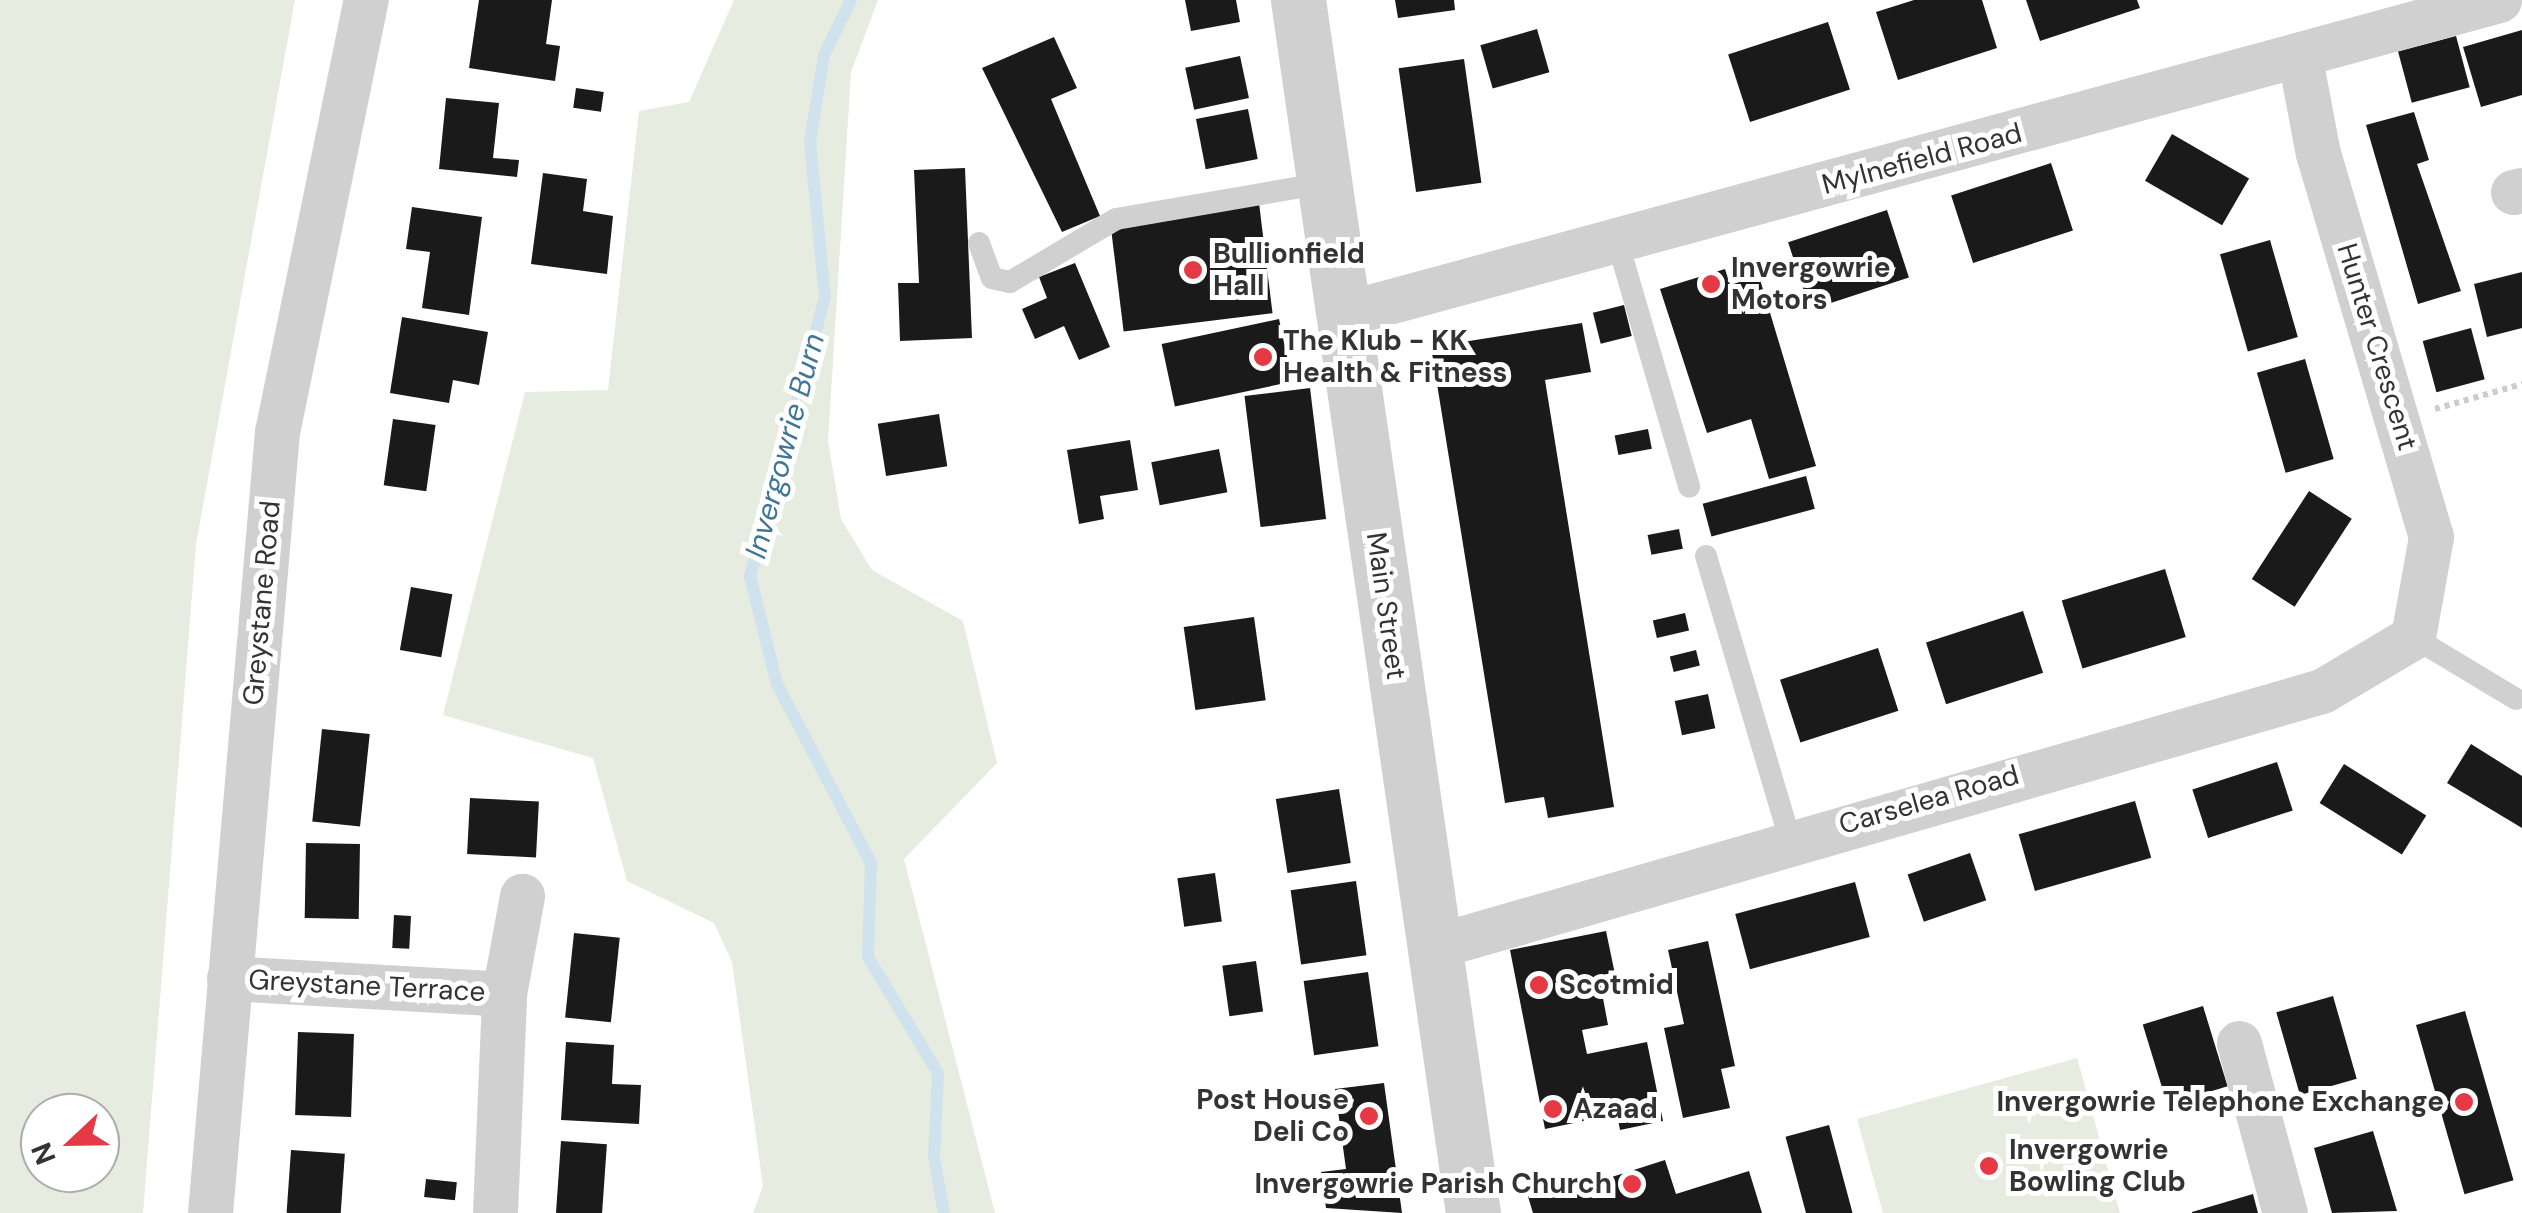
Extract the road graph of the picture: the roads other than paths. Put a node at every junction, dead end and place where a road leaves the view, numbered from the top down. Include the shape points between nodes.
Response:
1 (366, 0) edge
2 (1298, 0) edge
3 (2500, 0) edge
4 (2300, 59) junction
5 (1326, 184) junction
6 (1617, 240) junction
7 (979, 243) dead end
8 (1344, 314) junction
9 (1688, 486) dead end
10 (1706, 556) dead end
11 (2413, 637) junction
12 (2516, 700) dead end
13 (1790, 839) junction
14 (522, 896) dead end
15 (1436, 946) junction
16 (229, 978) junction
17 (504, 994) junction
18 (2239, 1044) dead end
19 (210, 1213) edge
20 (495, 1213) edge
21 (1473, 1213) edge
22 (2285, 1213) edge

1 - 16 street, Greystane Road via 277,432
2 - 5 street, Main Street
3 - 4 street, Mylnefield Road
4 - 6 street, Mylnefield Road
4 - 11 street, Hunter Crescent via 2318,154 2431,537
5 - 7 lane via 1116,219 1010,282 992,278
5 - 8 street, Main Street
6 - 8 street, Mylnefield Road
6 - 9 lane
8 - 15 street, Main Street
10 - 13 lane
11 - 12 lane
11 - 13 street, Carselea Road via 2322,691
13 - 15 street, Carselea Road
14 - 17 street, Greystane Terrace
15 - 21 street, Main Street
16 - 17 street, Greystane Terrace
16 - 19 street, Greystane Road
17 - 20 street, Greystane Terrace
18 - 22 street

